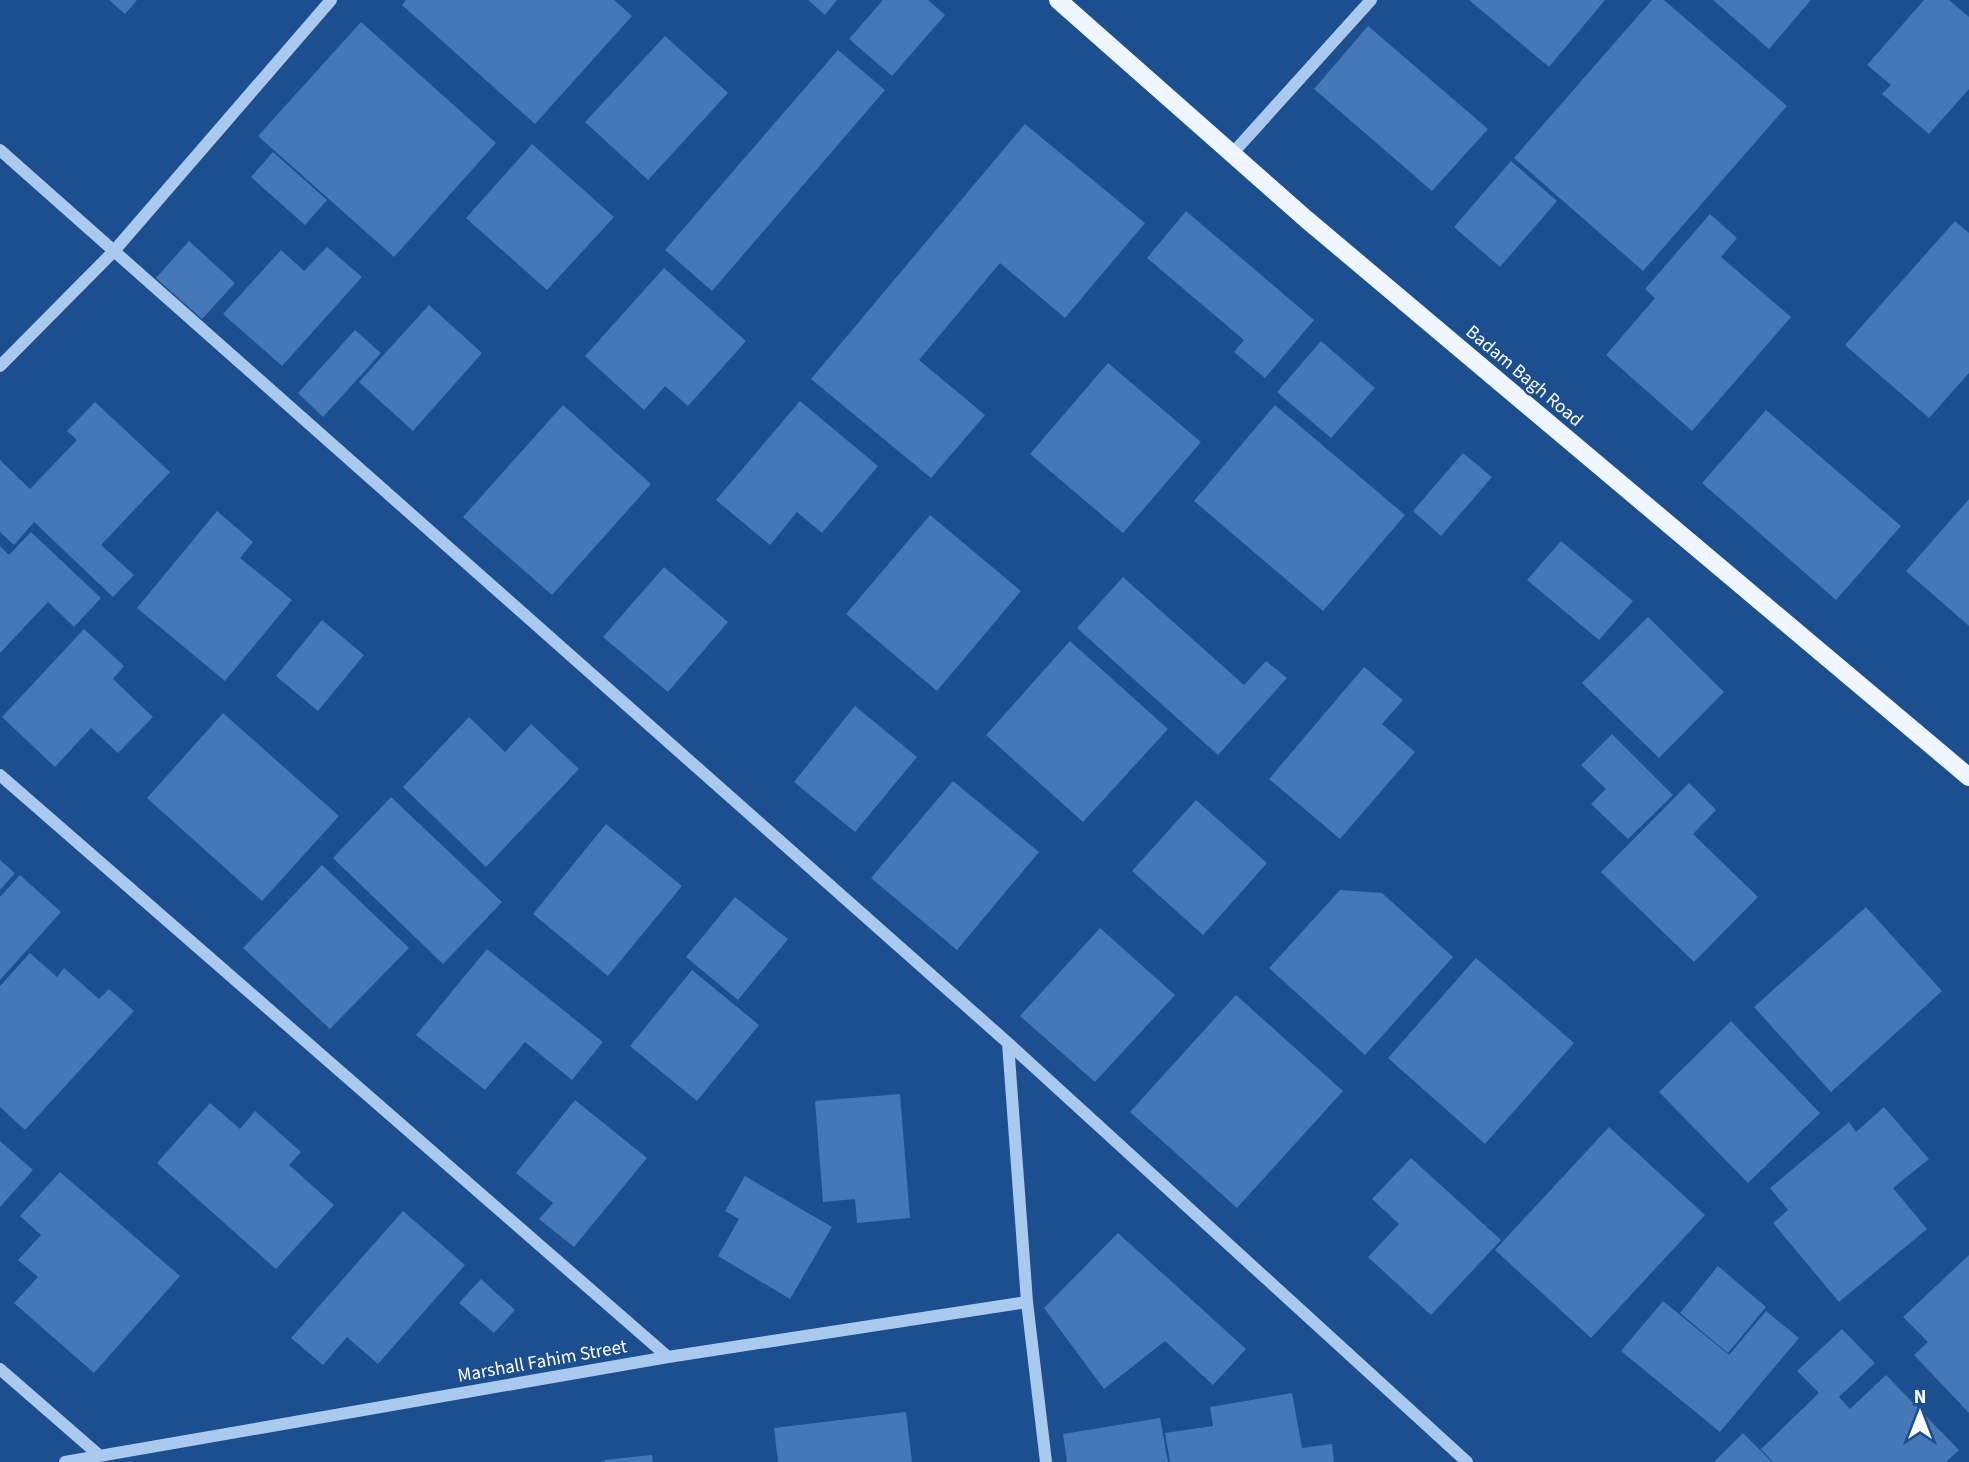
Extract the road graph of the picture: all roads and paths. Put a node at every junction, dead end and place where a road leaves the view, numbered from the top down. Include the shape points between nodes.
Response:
1 (331, 0) edge
2 (1058, 0) edge
3 (1371, 0) edge
4 (0, 150) edge
5 (1232, 154) junction
6 (114, 251) junction
7 (0, 366) edge
8 (0, 775) edge
9 (1969, 777) edge
10 (1008, 1043) junction
11 (1027, 1301) junction
12 (668, 1357) junction
13 (0, 1369) edge
14 (100, 1456) junction
15 (65, 1462) edge
16 (1046, 1462) edge
17 (1467, 1462) edge

1 - 6 street
2 - 5 main road, Badam Bagh Road
3 - 5 street
4 - 6 street
5 - 9 main road, Badam Bagh Road
6 - 7 street
6 - 10 street
8 - 12 street
10 - 11 street
10 - 17 street
11 - 12 street, Marshall Fahim Street
11 - 16 street
12 - 14 street, Marshall Fahim Street
13 - 14 street
14 - 15 street, Marshall Fahim Street

